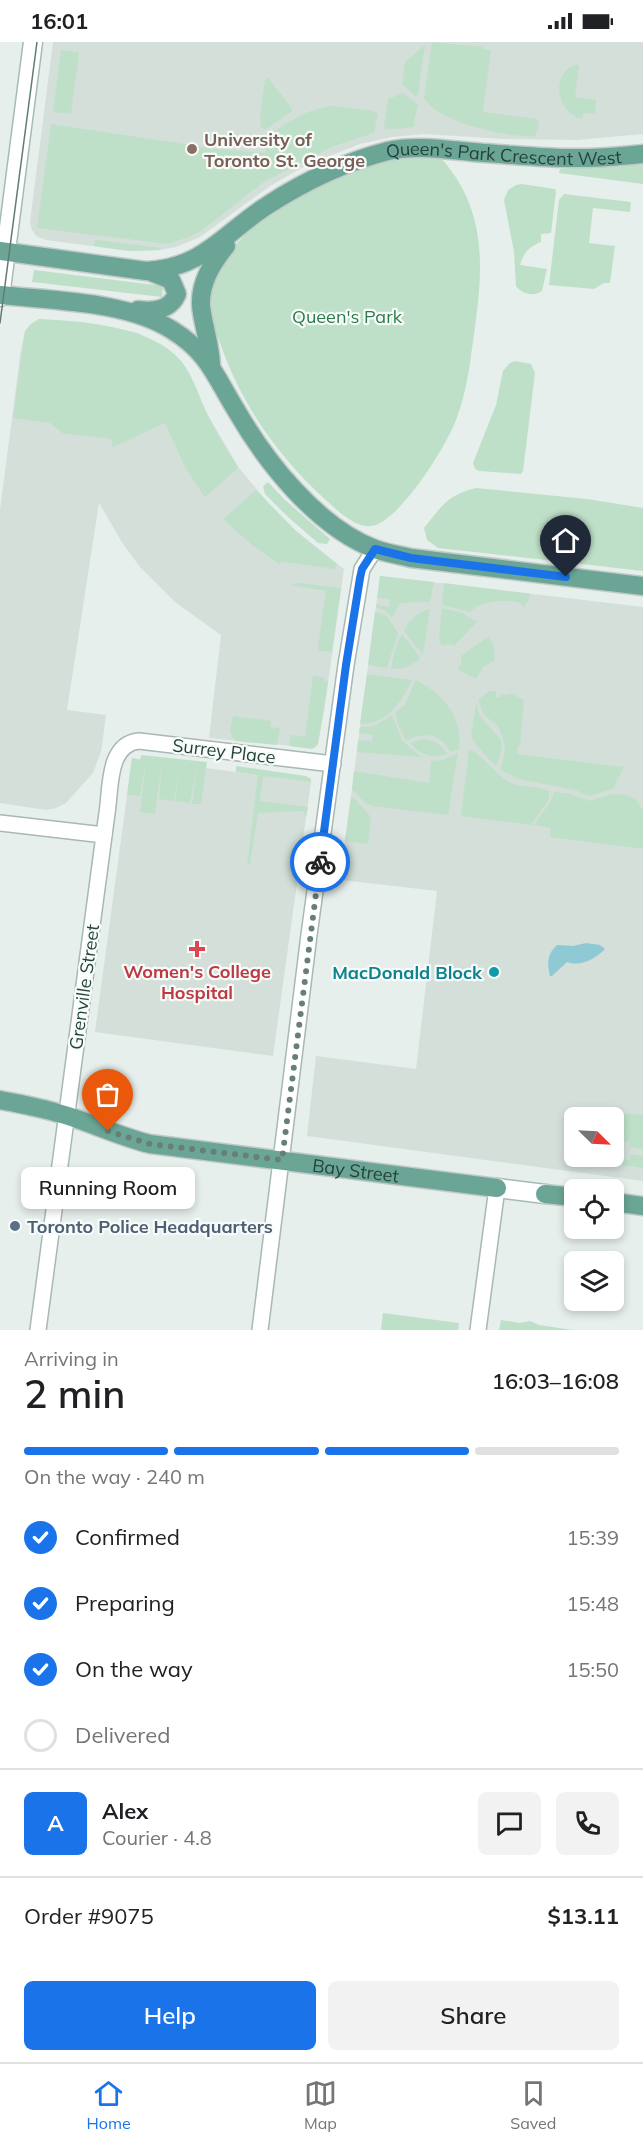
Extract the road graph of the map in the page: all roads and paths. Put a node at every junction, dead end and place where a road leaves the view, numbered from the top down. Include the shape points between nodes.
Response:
1 (33, 42) edge
2 (643, 154) edge
3 (240, 227) junction
4 (3, 252) edge
5 (146, 271) junction
6 (0, 296) edge
7 (114, 308) junction
8 (211, 364) junction
9 (375, 549) junction
10 (643, 586) edge
11 (119, 752) joint
12 (333, 764) junction
13 (0, 823) edge
14 (105, 835) junction
15 (0, 1100) edge
16 (67, 1116) junction
17 (282, 1160) junction
18 (497, 1188) junction
19 (564, 1196) edge
20 (624, 1203) edge
21 (643, 1206) edge
22 (38, 1330) edge
23 (260, 1330) edge
24 (478, 1330) edge

1 - 4 main road
2 - 3 main road, Queen's Park Crescent West via 571,158 442,150 390,151 325,173 265,206
3 - 5 main road via 194,259
3 - 8 main road via 212,265 204,285 201,311
4 - 5 main road
4 - 6 main road
5 - 7 main road via 174,283 177,294 171,305 150,310
6 - 7 main road
7 - 8 main road via 172,329
8 - 9 main road via 248,431 286,480 331,522
9 - 10 main road via 419,559
9 - 12 street via 360,578
11 - 12 street, Surrey Place via 126,744 139,741
11 - 14 street, Grenville Street via 113,765
12 - 17 street
13 - 14 street
14 - 16 street, Grenville Street
15 - 16 main road, Bay Street
16 - 17 main road, Bay Street via 150,1144
16 - 22 street, Grenville Street
17 - 18 main road, Bay Street
17 - 23 street
18 - 19 main road, Bay Street
18 - 24 street
20 - 21 main road

